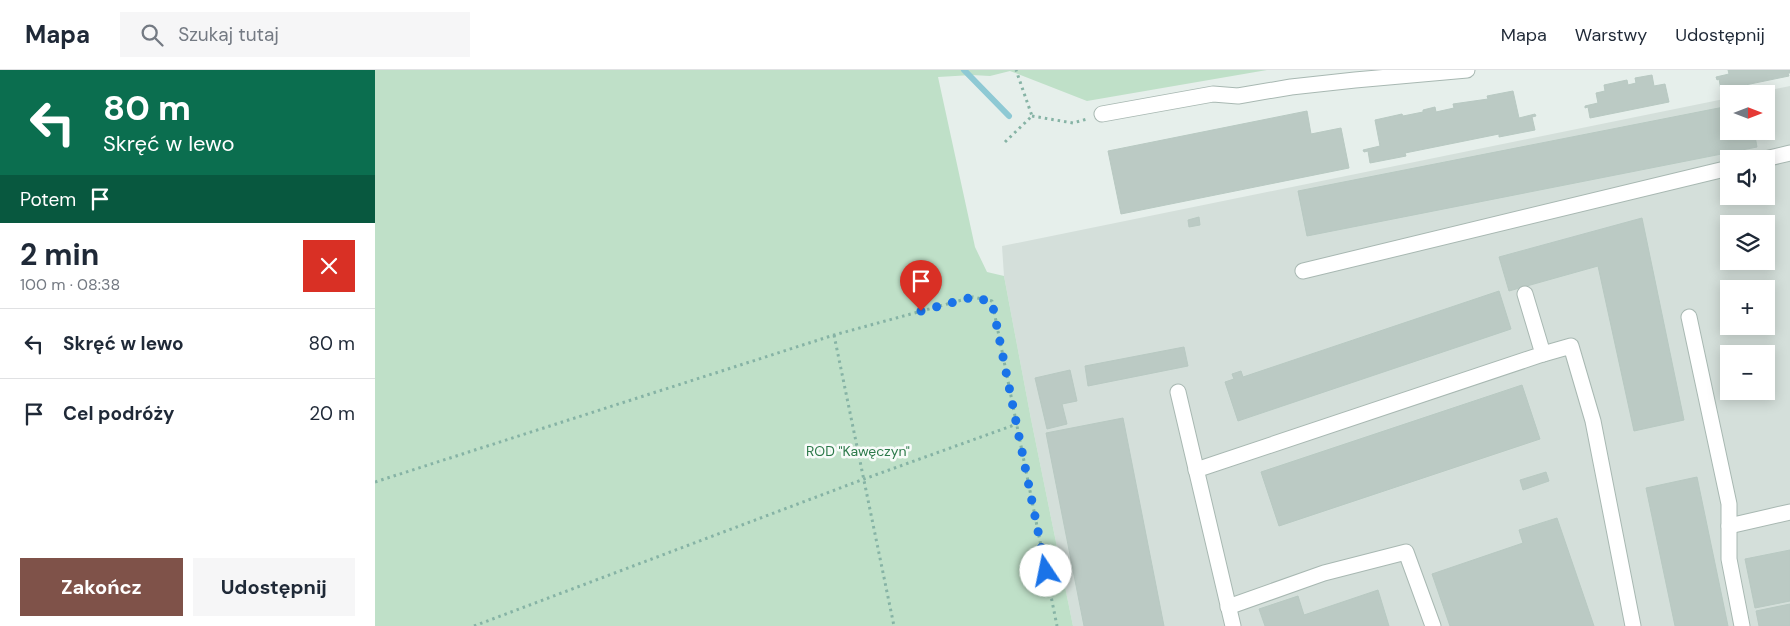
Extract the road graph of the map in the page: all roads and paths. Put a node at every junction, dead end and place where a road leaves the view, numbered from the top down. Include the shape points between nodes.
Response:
1 (1016, 70) edge
2 (1467, 70) edge
3 (1102, 114) joint
4 (1032, 116) junction
5 (1005, 142) dead end
6 (1790, 153) edge
7 (1775, 157) edge
8 (1720, 170) edge
9 (1303, 271) dead end
10 (1525, 294) dead end
11 (1689, 317) dead end
12 (834, 335) junction
13 (1543, 354) junction
14 (1178, 392) dead end
15 (1017, 424) junction
16 (1197, 470) junction
17 (863, 479) junction
18 (375, 482) edge
19 (1790, 512) edge
20 (1729, 526) junction
21 (1228, 607) junction
22 (474, 626) edge
23 (894, 626) edge
24 (1057, 626) edge
25 (1233, 626) edge
26 (1433, 626) edge
27 (1633, 626) edge
28 (1742, 626) edge

1 - 4 path
2 - 3 lane via 1291,87 1237,96 1213,94
3 - 4 path via 1073,123
4 - 5 path
6 - 7 lane
8 - 9 lane
10 - 13 lane
11 - 20 lane via 1729,504
12 - 15 path via 973,297 992,302
12 - 17 path
12 - 18 path
13 - 16 lane
13 - 27 lane via 1571,346 1593,421
14 - 16 lane
15 - 17 path
15 - 24 path
16 - 21 lane
17 - 22 path
17 - 23 path
19 - 20 lane
20 - 28 lane via 1729,559
21 - 25 lane
21 - 26 lane via 1324,573 1406,552

